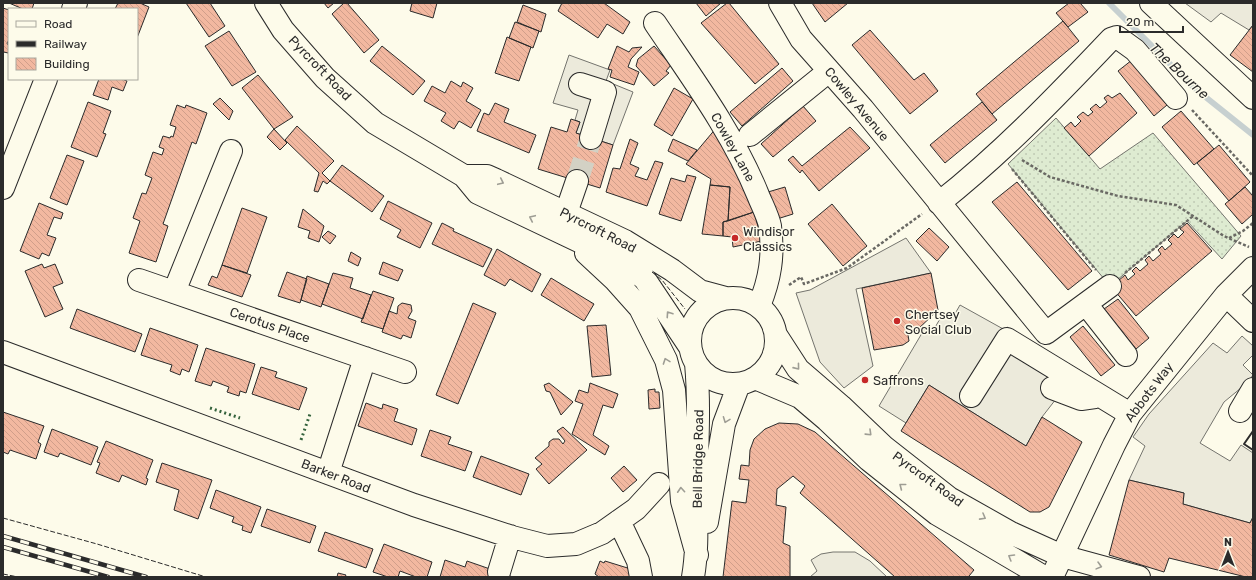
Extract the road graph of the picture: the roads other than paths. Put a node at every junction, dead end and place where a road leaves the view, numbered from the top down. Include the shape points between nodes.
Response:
1 (266, 3) edge
2 (780, 3) edge
3 (1151, 3) edge
4 (655, 23) dead end
5 (829, 71) junction
6 (46, 80) edge
7 (580, 84) dead end
8 (1253, 98) edge
9 (1184, 104) road end
10 (750, 136) dead end
11 (591, 138) tunnel mouth
12 (231, 151) dead end
13 (577, 181) tunnel mouth
14 (3, 188) edge
15 (931, 208) junction
16 (561, 221) junction
17 (1253, 268) edge
18 (139, 280) dead end
19 (1110, 286) road end
20 (174, 292) junction
21 (1226, 295) junction
22 (726, 298) junction
23 (1086, 304) junction
24 (759, 306) junction
25 (1253, 321) edge
26 (776, 335) junction
27 (3, 352) edge
28 (693, 355) junction
29 (1126, 355) dead end
30 (365, 358) junction
31 (405, 372) dead end
32 (747, 381) junction
33 (1052, 388) dead end
34 (1253, 390) edge
35 (971, 396) dead end
36 (1100, 396) junction
37 (1240, 411) dead end
38 (1130, 414) junction
39 (328, 473) junction
40 (659, 484) dead end
41 (619, 521) junction
42 (510, 536) junction
43 (697, 554) junction
44 (1062, 556) junction
45 (499, 572) dead end
46 (641, 577) edge
47 (693, 577) edge
48 (1044, 577) edge
49 (1052, 577) edge
50 (1140, 577) edge

1 - 16 street, Pyrcroft Road via 283,30 326,78 375,123 464,176 478,193
2 - 5 street, Cowley Avenue via 801,39
3 - 8 street
4 - 24 street, Cowley Lane via 718,116 747,168 770,225 772,264
5 - 10 street
5 - 15 street, Cowley Avenue via 863,109
6 - 14 street
7 - 11 street via 605,92
9 - 15 street via 1135,50 1117,37 1111,39 1011,142 972,177
12 - 20 street
13 - 16 street
15 - 23 street, Cowley Avenue via 1046,333
16 - 22 street, Pyrcroft Road via 624,241 672,270 700,291
28 -> 16 street, Pyrcroft Road via 644,278 602,252
43 -> 16 street via 682,501 674,390 666,360 640,308
17 - 21 street, Abbots Way
18 - 20 street, Cerotus Place
19 - 23 street, Cowley Avenue
20 - 30 street, Cerotus Place
21 - 25 street
21 - 38 street, Abbots Way
22 - 24 street via 738,298
22 - 28 street via 714,302 694,321 690,334
23 - 29 street
24 - 26 street via 773,324
26 - 32 street via 776,348 772,360 765,370
26 -> 44 street, Pyrcroft Road via 798,369 884,447 949,498 1011,533
27 - 39 street, Barker Road
28 - 32 street via 704,373 714,380 726,384
28 - 43 street, Bell Bridge Road via 699,398
30 - 31 street, Cerotus Place
30 - 39 street
32 -> 43 street, Bell Bridge Road via 724,424 705,533
48 -> 32 street, Pyrcroft Road via 938,514 870,460 800,397
33 - 36 street via 1081,399
34 - 37 street
35 - 36 street via 1007,339
36 - 38 street
38 - 44 street, Abbots Way
39 - 42 street, Barker Road via 414,505
40 - 41 street, Barker Road via 636,509
41 - 42 street, Barker Road via 602,533 576,544 547,546
41 - 46 street via 638,560
42 - 45 street
43 - 47 street, Bell Bridge Road
44 - 49 street, Abbots Way
44 -> 50 street, Pyrcroft Road

